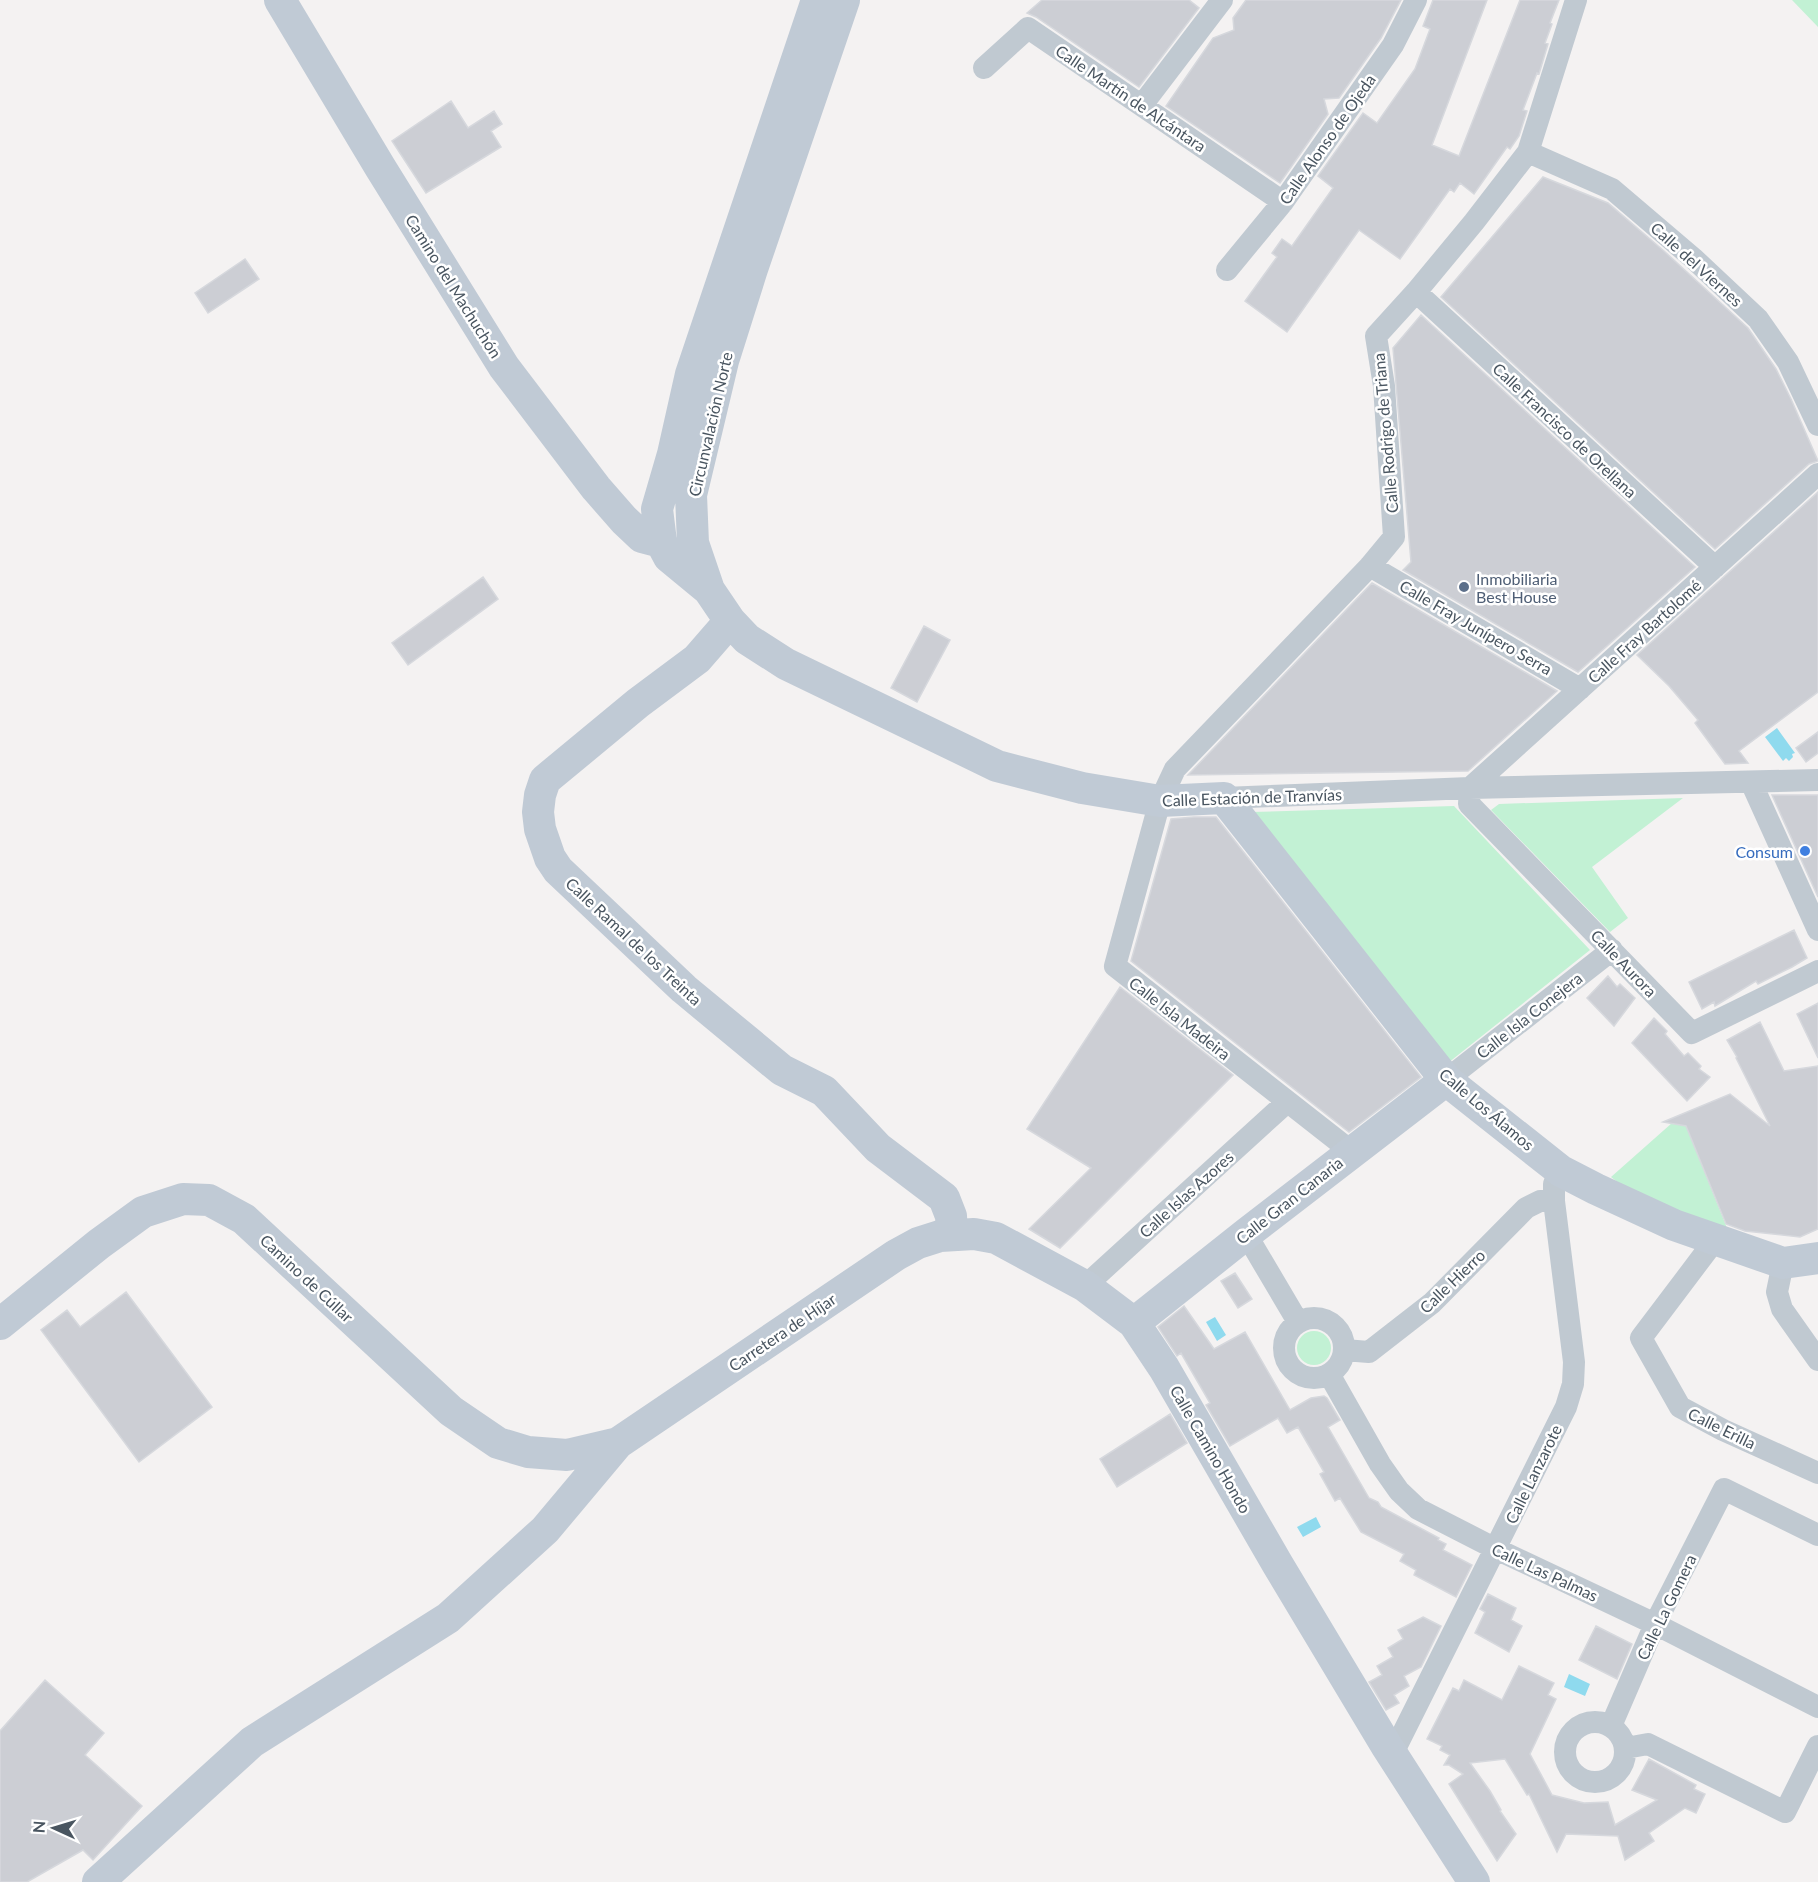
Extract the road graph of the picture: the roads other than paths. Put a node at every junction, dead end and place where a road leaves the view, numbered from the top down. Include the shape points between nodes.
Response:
1 (280, 0) edge
2 (818, 0) edge
3 (844, 0) edge
4 (1222, 0) edge
5 (1416, 0) edge
6 (1576, 0) edge
7 (984, 68) dead end
8 (1143, 105) junction
9 (1528, 152) junction
10 (1283, 202) junction
11 (1227, 270) dead end
12 (1416, 292) junction
13 (1818, 425) edge
14 (1818, 474) edge
15 (691, 495) junction
16 (662, 542) junction
17 (1371, 566) junction
18 (1715, 567) junction
19 (709, 590) junction
20 (730, 621) junction
21 (1580, 689) junction
22 (1818, 780) edge
23 (1751, 782) junction
24 (1470, 788) junction
25 (1224, 798) junction
26 (1160, 801) junction
27 (1818, 930) edge
28 (1612, 950) junction
29 (1818, 971) edge
30 (1446, 1080) junction
31 (1287, 1102) junction
32 (1352, 1152) junction
33 (1561, 1171) junction
34 (1554, 1201) junction
35 (1246, 1234) junction
36 (952, 1235) junction
37 (1715, 1240) junction
38 (1818, 1258) edge
39 (1783, 1263) junction
40 (1085, 1286) junction
41 (1298, 1322) junction
42 (1134, 1323) junction
43 (0, 1324) edge
44 (1344, 1350) junction
45 (1818, 1360) edge
46 (1329, 1374) junction
47 (618, 1443) junction
48 (1818, 1473) edge
49 (1818, 1535) edge
50 (1496, 1549) junction
51 (1655, 1624) junction
52 (1818, 1707) edge
53 (1611, 1726) junction
54 (1818, 1746) edge
55 (1626, 1748) junction
56 (1392, 1755) junction
57 (98, 1882) edge
58 (1474, 1882) edge

1 - 16 street, Camino del Machuchón via 504,367 624,520 642,537
2 - 16 street, Circunvalación Norte via 691,374 657,509
3 - 15 street, Circunvalación Norte via 726,351
4 - 8 street
5 - 10 street, Calle Alonso de Ojeda via 1393,45
6 - 9 street, Calle Rodrigo de Triana
7 - 8 street, Calle Martín de Alcántara via 1028,28
8 - 10 street, Calle Martín de Alcántara
9 - 12 street, Calle Rodrigo de Triana
9 - 13 street, Calle del Viernes via 1612,189 1758,319 1788,362
10 - 11 street, Calle Alonso de Ojeda
12 - 17 street, Calle Rodrigo de Triana via 1376,336 1384,386 1394,537
12 - 18 street, Calle Francisco de Orellana
14 - 18 street, Calle Fray Bartolomé
15 - 16 street via 674,532
15 - 19 street, Circunvalación Norte via 693,543
16 - 19 street, Circunvalación Norte via 669,557
17 - 21 street, Calle Fray Junípero Serra
17 - 26 street, Calle Rodrigo de Triana via 1175,769
18 - 21 street, Calle Fray Bartolomé
19 - 20 street, Calle Estación de Tranvías
20 - 26 street, Calle Estación de Tranvías via 747,639 786,664 998,766 1082,788
20 - 36 street, Calle Ramal de los Treinta via 697,659 545,780 538,812 549,858 569,882 684,989 782,1070 824,1092 878,1148 944,1198 951,1216
21 - 24 street, Calle Fray Bartolomé
22 - 23 street, Calle Estación de Tranvías
23 - 24 street, Calle Estación de Tranvías
23 - 27 street
24 - 25 street, Calle Estación de Tranvías
24 - 28 street, Calle Aurora via 1469,804
25 - 26 street, Calle Estación de Tranvías
25 - 30 street, Calle Los Álamos
26 - 31 street, Calle Isla Madeira via 1115,966
28 - 29 street, Calle Aurora via 1692,1032
28 - 30 street, Calle Isla Conejera
30 - 32 street, Calle Gran Canaria
30 - 33 street, Calle Los Álamos
31 - 32 street, Calle Isla Madeira
31 - 40 street, Calle Islas Azores
32 - 35 street, Calle Gran Canaria
33 - 34 street, Calle Lanzarote via 1554,1185
33 - 37 street, Calle Los Álamos via 1674,1225
34 - 44 street, Calle Hierro via 1540,1201 1526,1208 1432,1303 1369,1352
34 - 50 street, Calle Lanzarote via 1574,1362 1573,1384 1566,1407
35 - 41 street
35 - 42 street, Calle Gran Canaria
36 - 40 street, Calle Camino Hondo via 996,1238
36 - 47 street, Carretera de Híjar via 918,1243 896,1255
37 - 39 street, Calle Los Álamos
37 - 48 street, Calle Erilla via 1641,1338 1680,1407
38 - 39 street, Calle Los Álamos
39 - 45 street via 1777,1292 1782,1309
40 - 42 street, Calle Camino Hondo
41 - 44 street via 1325,1319 1339,1331
41 - 46 street via 1285,1338 1285,1359 1291,1368 1309,1378
42 - 56 street, Calle Camino Hondo
43 - 47 street, Camino de Cúllar via 143,1212 183,1199 209,1200 244,1219 451,1411 498,1443 528,1452 567,1455
44 - 46 street via 1337,1368
46 - 50 street, Calle Las Palmas via 1399,1491 1418,1509
47 - 57 street via 545,1530 448,1618 252,1742
49 - 51 street, Calle La Gomera via 1724,1489
50 - 51 street, Calle Las Palmas
50 - 56 street, Calle Lanzarote
51 - 52 street, Calle Las Palmas
51 - 53 street, Calle La Gomera
53 - 55 street
53 - 55 street via 1591,1722 1574,1731 1565,1749 1570,1769 1586,1781 1606,1780 1622,1767
54 - 55 street via 1785,1812 1648,1744
56 - 58 street, Calle Camino Hondo

